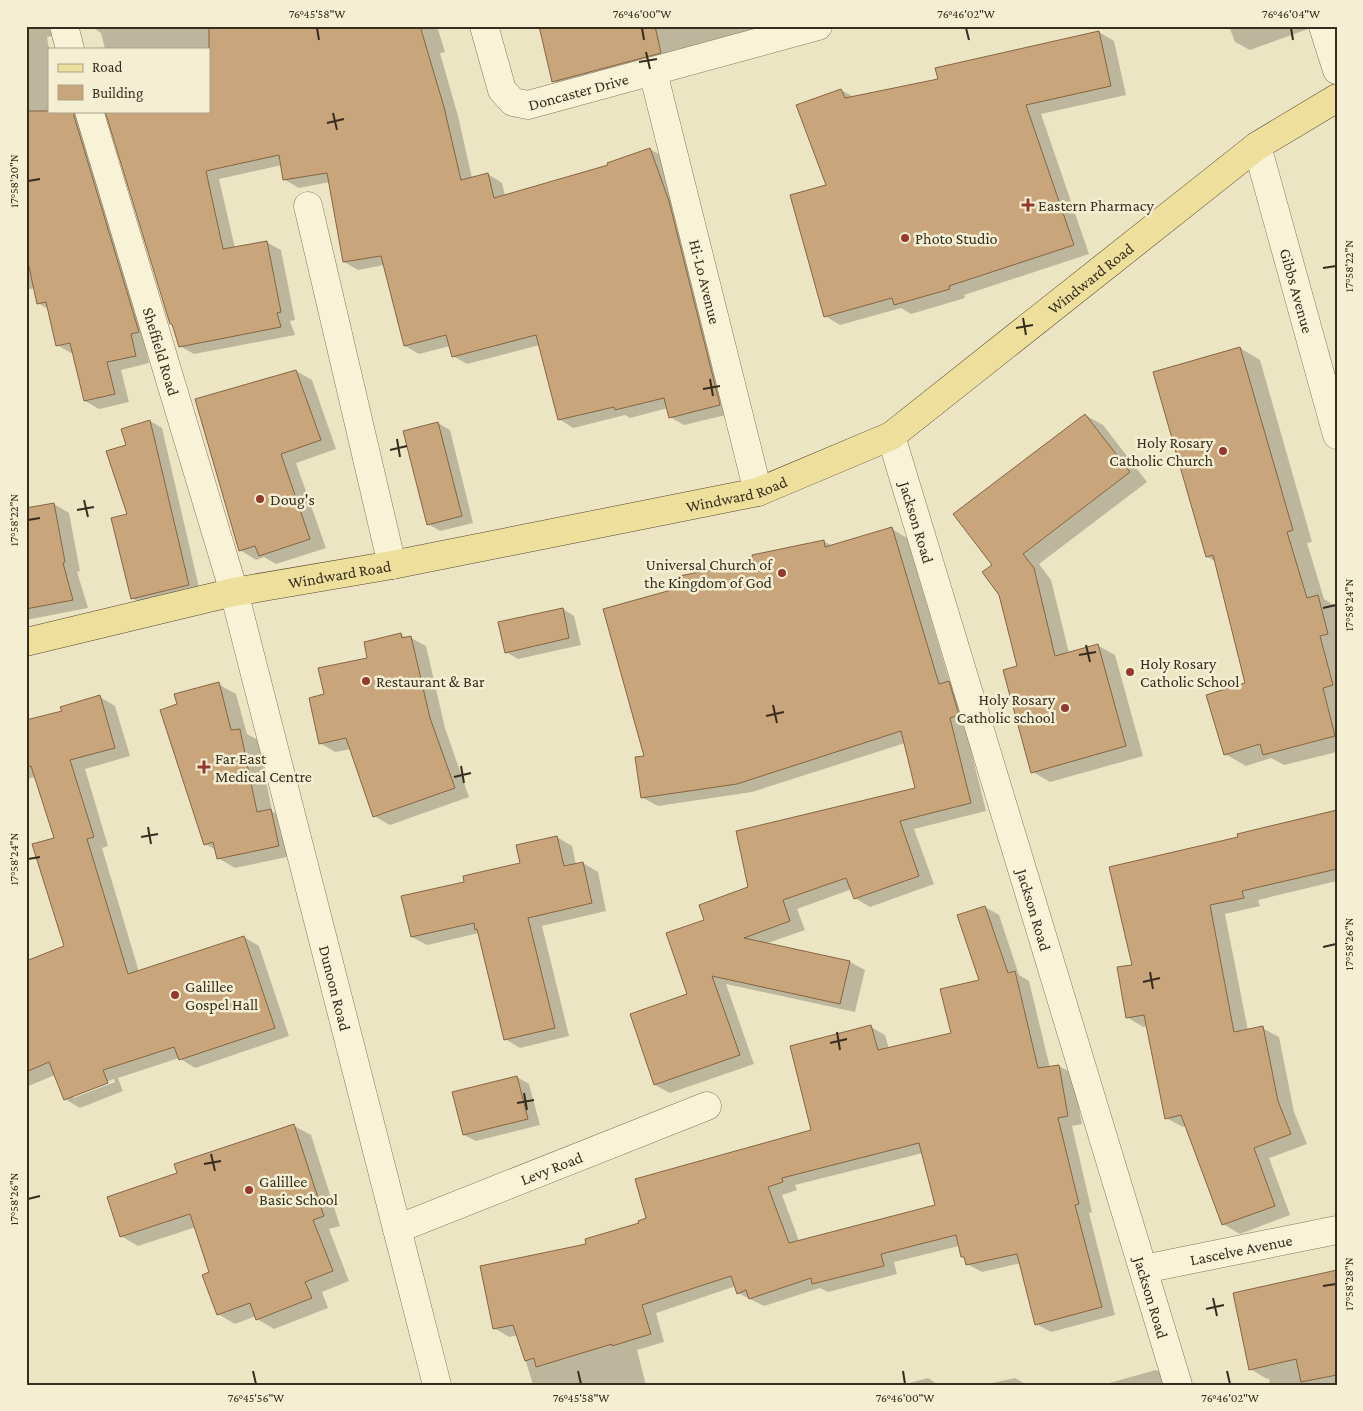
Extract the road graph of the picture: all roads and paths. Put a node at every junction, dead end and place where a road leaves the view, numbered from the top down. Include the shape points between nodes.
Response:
1 (64, 26) edge
2 (484, 26) edge
3 (818, 26) edge
4 (1323, 26) edge
5 (70, 48) edge
6 (1337, 70) edge
7 (653, 72) junction
8 (1337, 98) edge
9 (89, 112) edge
10 (1257, 146) junction
11 (308, 206) dead end
12 (1337, 435) edge
13 (891, 436) junction
14 (758, 492) junction
15 (392, 565) junction
16 (234, 592) junction
17 (26, 642) edge
18 (707, 1106) dead end
19 (397, 1229) junction
20 (1337, 1230) edge
21 (1144, 1269) junction
22 (437, 1385) edge
23 (1178, 1385) edge

1 - 5 street
2 - 7 street, Doncaster Drive via 502,90 513,102 528,105
3 - 7 street, Doncaster Drive
4 - 6 street
7 - 14 street, Hi-Lo Avenue
8 - 10 main road, Windward Road
9 - 16 street, Sheffield Road
10 - 12 street, Gibbs Avenue
10 - 13 main road, Windward Road
11 - 15 street
13 - 14 main road, Windward Road
13 - 21 street, Jackson Road
14 - 15 main road, Windward Road
15 - 16 main road, Windward Road
16 - 17 main road, Windward Road
16 - 19 street, Dunoon Road
18 - 19 street, Levy Road
19 - 22 street, Dunoon Road
20 - 21 street, Lascelve Avenue
21 - 23 street, Jackson Road

